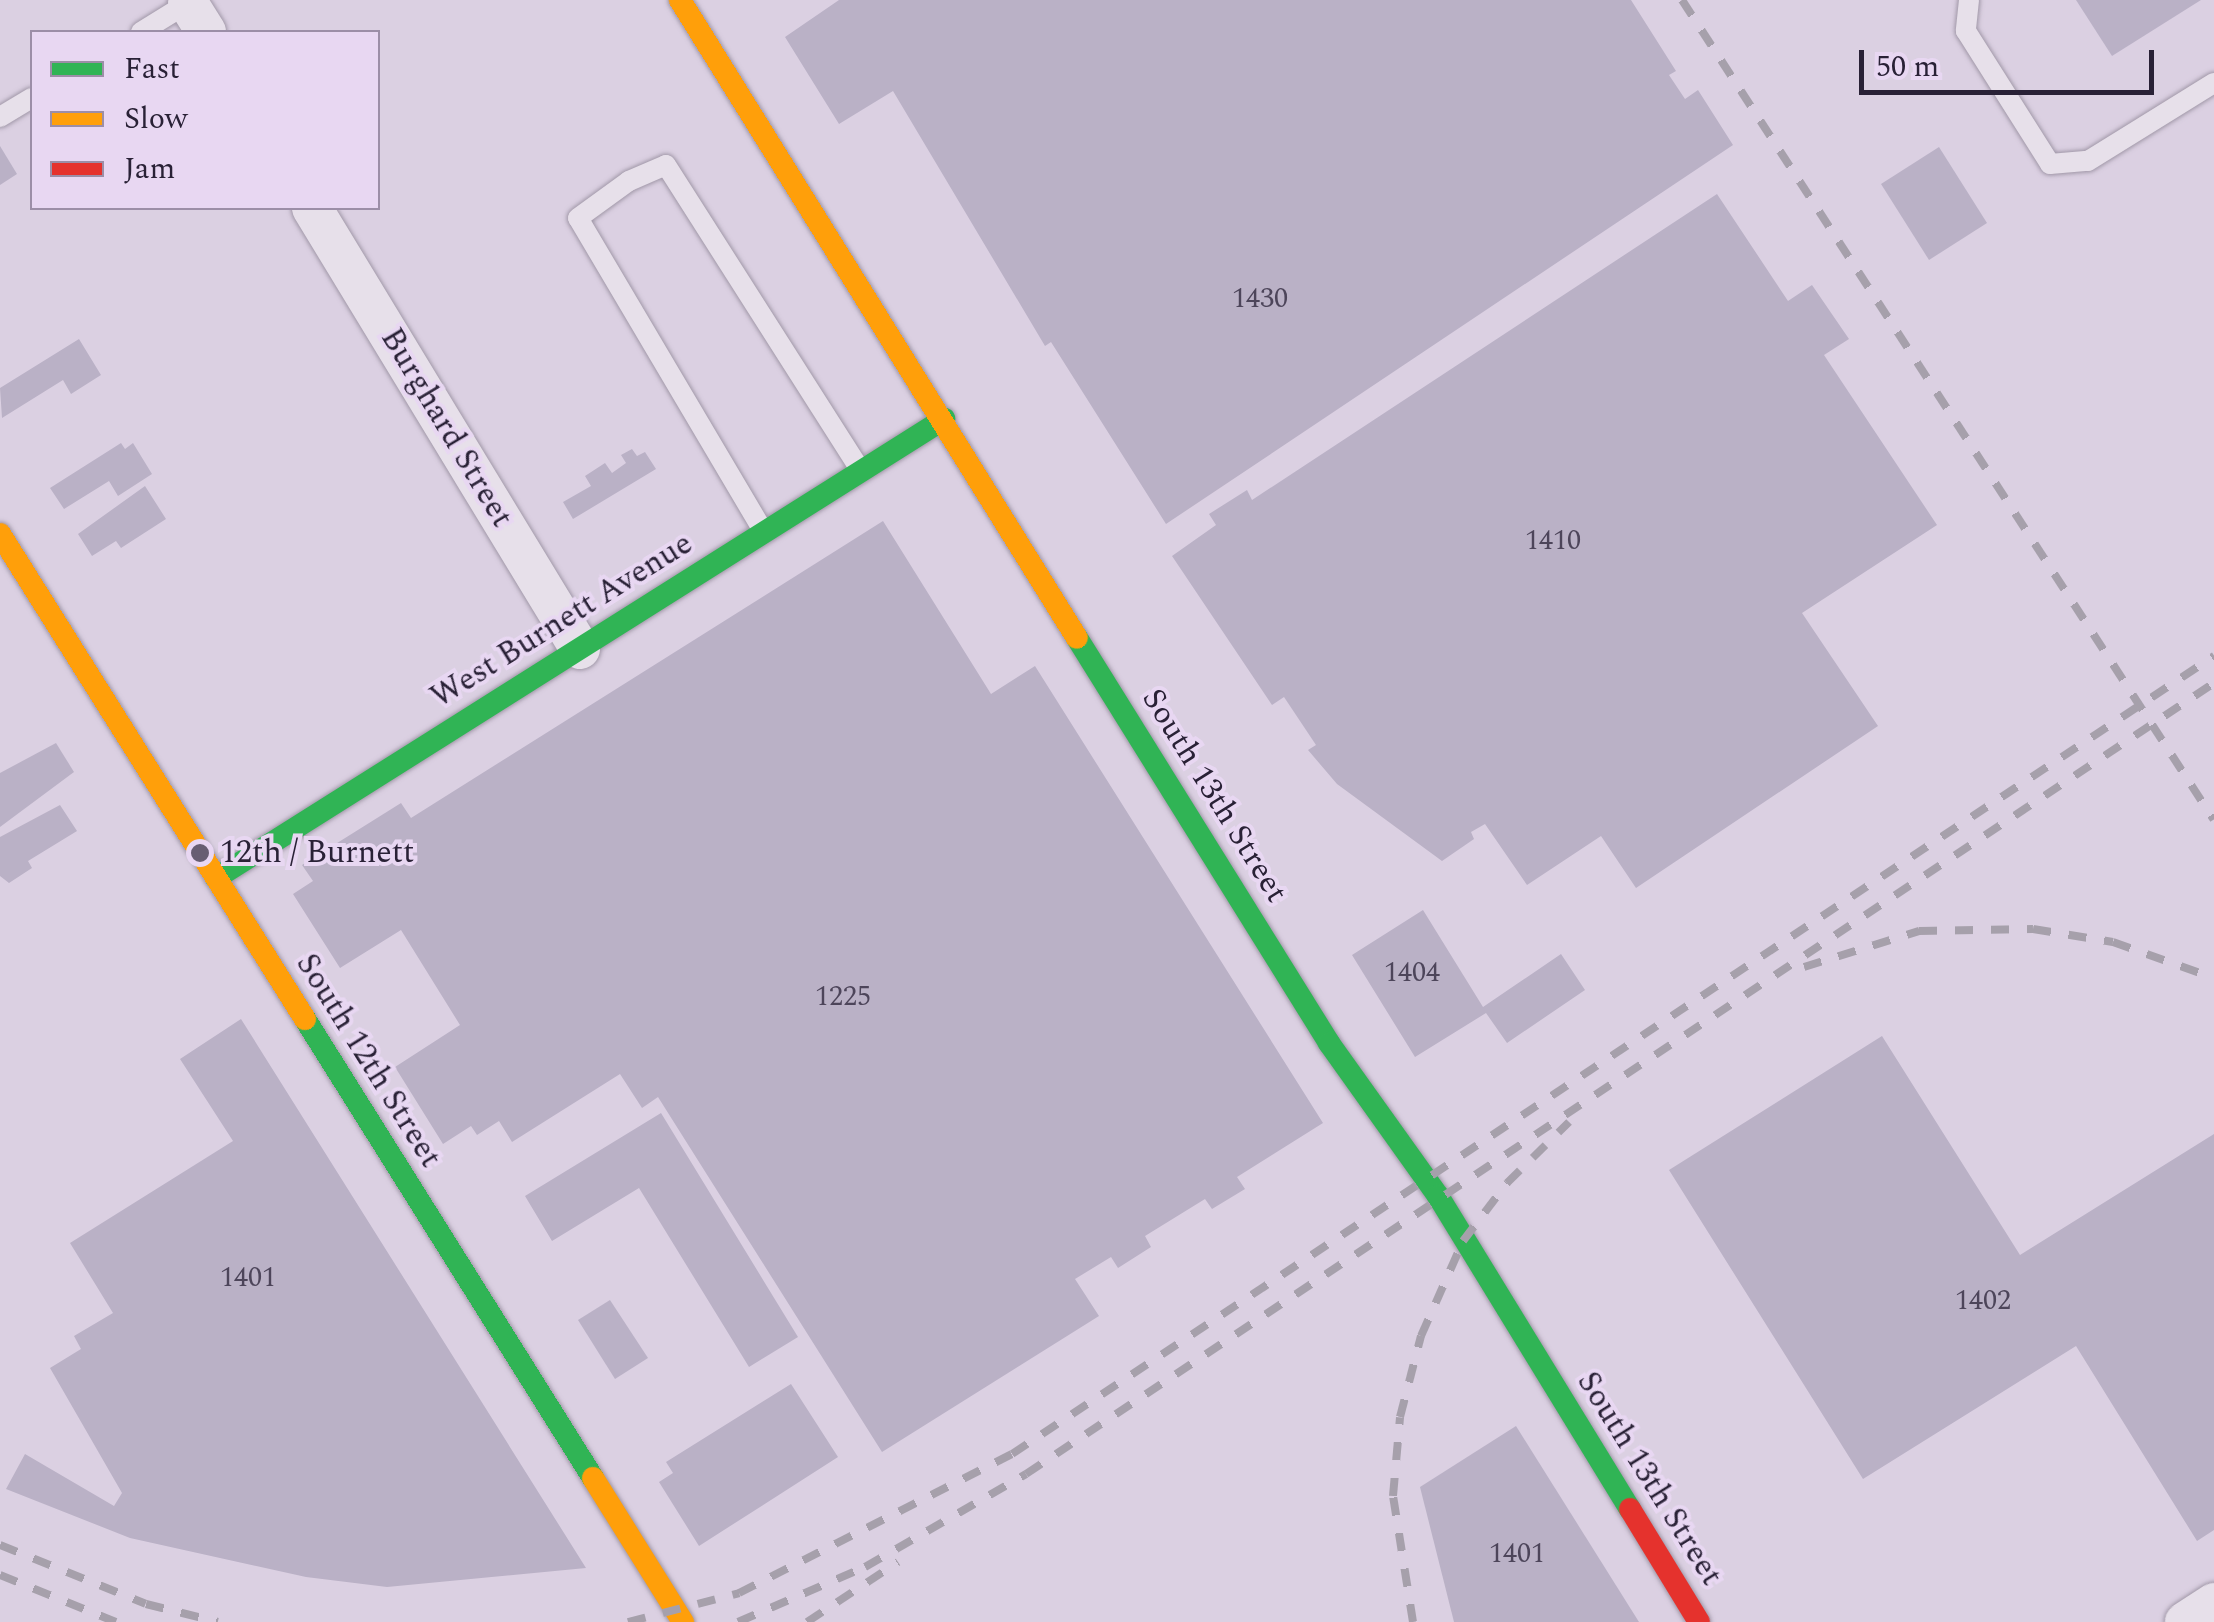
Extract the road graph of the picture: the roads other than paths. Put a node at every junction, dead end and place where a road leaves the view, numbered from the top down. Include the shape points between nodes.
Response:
1 (680, 0) edge
2 (1969, 0) edge
3 (196, 12) edge
4 (146, 30) edge
5 (2214, 83) edge
6 (30, 99) edge
7 (0, 118) edge
8 (313, 210) edge
9 (944, 419) junction
10 (861, 472) junction
11 (764, 533) junction
12 (0, 534) edge
13 (580, 649) junction
14 (216, 878) junction
15 (2214, 1603) edge
16 (683, 1622) edge
17 (1699, 1622) edge
18 (2185, 1622) edge

1 - 9 street, South 13th Street
2 - 5 lane via 1966,32 2050,164 2088,160
3 - 4 lane
6 - 7 lane
8 - 13 street, Burghard Street
9 - 10 street, West Burnett Avenue
9 - 17 street, South 13th Street via 1329,1043 1438,1196
10 - 11 street, West Burnett Avenue
10 - 11 lane via 666,165 628,181 578,218
11 - 13 street, West Burnett Avenue
12 - 14 street, South 12th Street
13 - 14 street, West Burnett Avenue
14 - 16 street, South 12th Street
15 - 18 street

